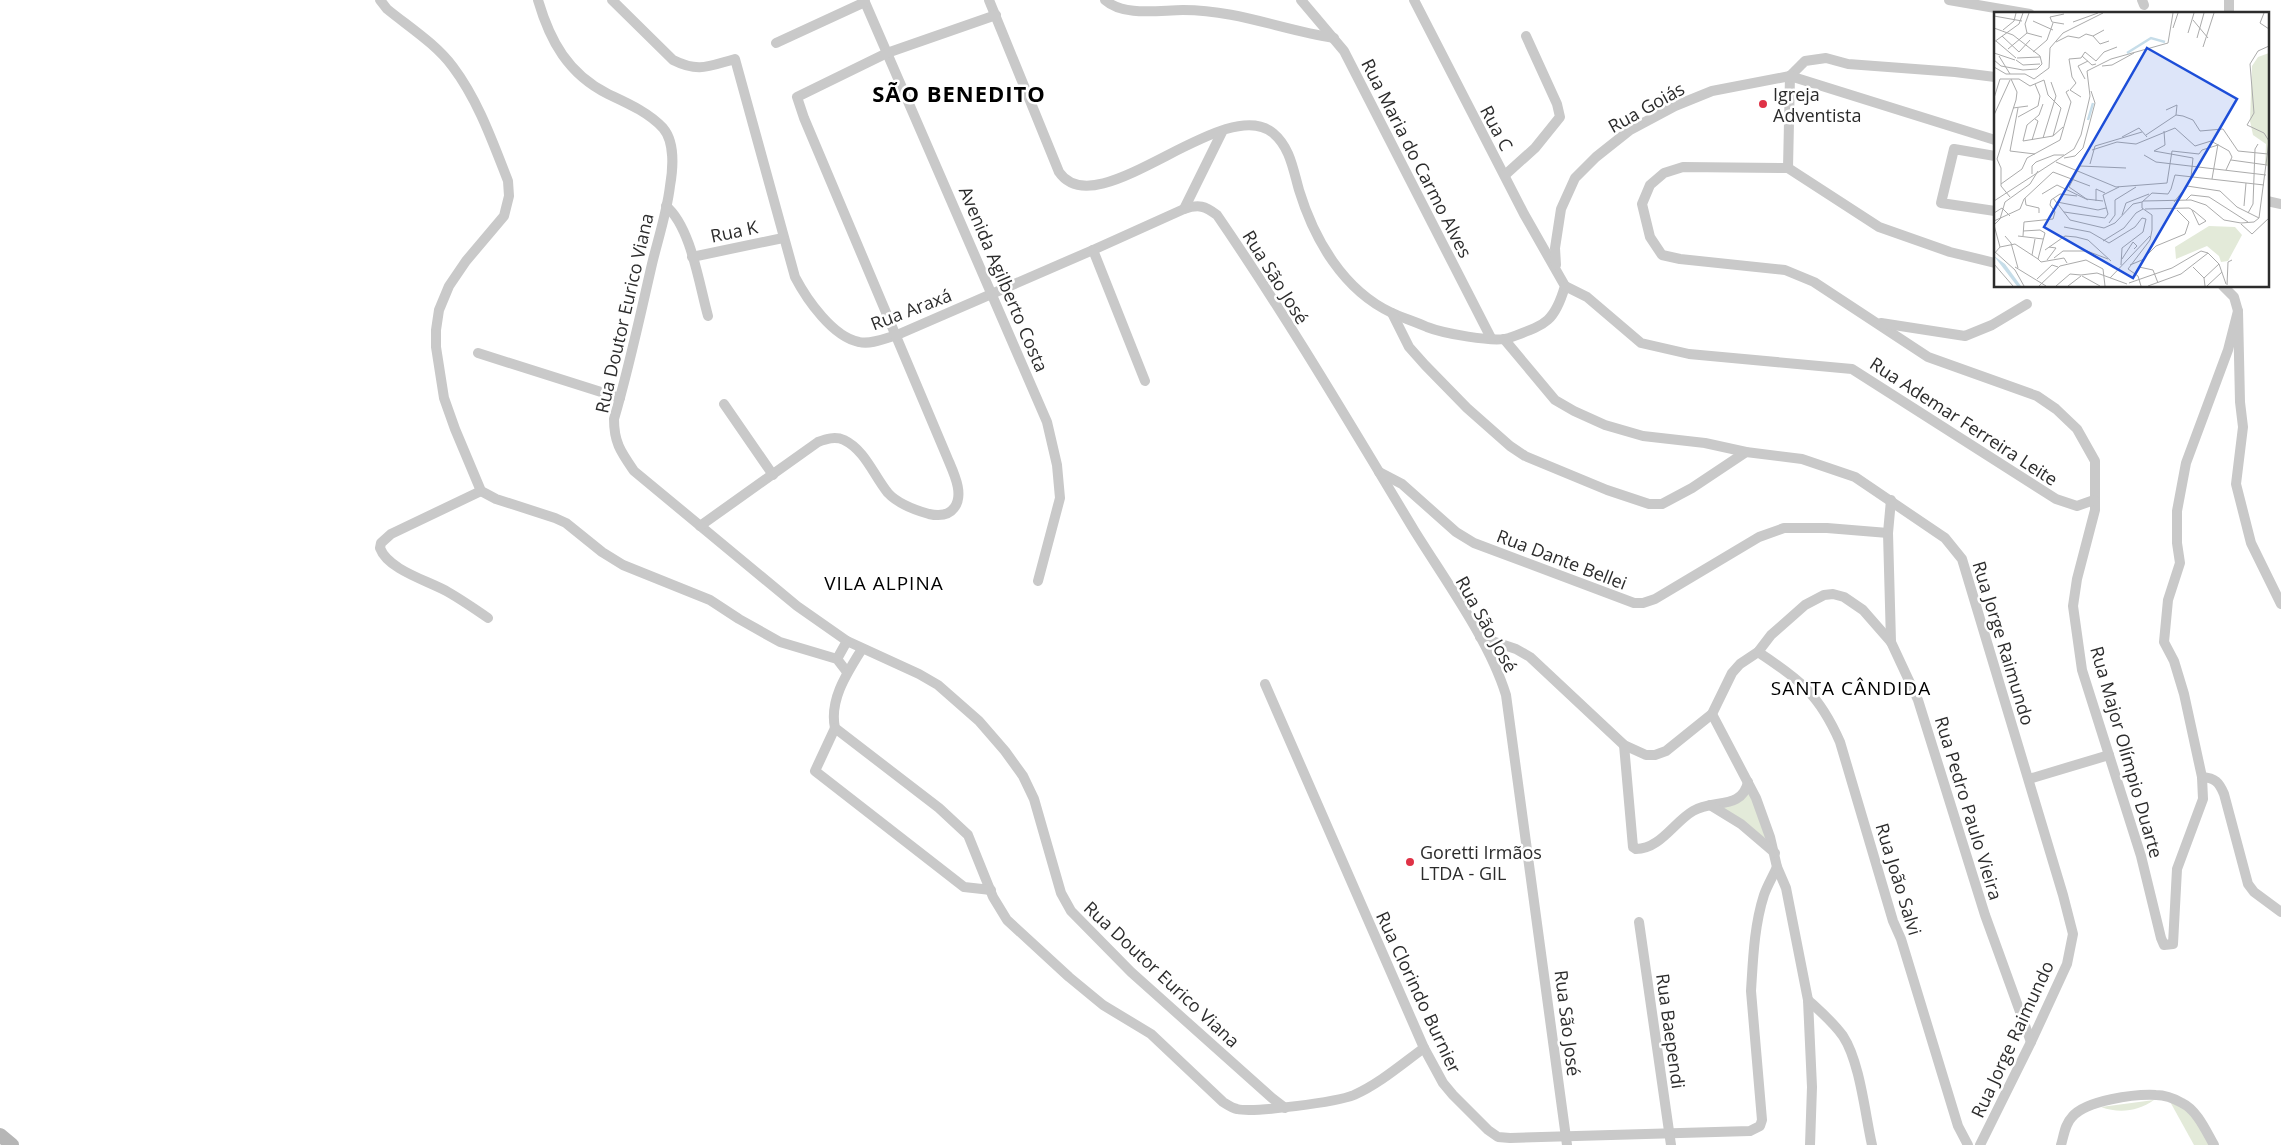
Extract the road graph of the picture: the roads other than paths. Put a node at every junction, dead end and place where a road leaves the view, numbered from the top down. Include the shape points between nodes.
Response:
1 (380, 0) edge
2 (538, 0) edge
3 (612, 0) edge
4 (989, 0) edge
5 (1105, 0) edge
6 (1301, 0) edge
7 (1414, 0) edge
8 (1950, 0) edge
9 (865, 1) edge
10 (2019, 12) edge
11 (996, 14) junction
12 (1526, 36) dead end
13 (1334, 38) junction
14 (776, 43) dead end
15 (887, 53) junction
16 (1790, 76) junction
17 (1994, 77) edge
18 (1222, 132) junction
19 (1994, 140) edge
20 (1994, 156) edge
21 (1788, 168) junction
22 (1505, 175) junction
23 (2268, 201) edge
24 (2281, 204) edge
25 (666, 206) junction
26 (1184, 209) junction
27 (1994, 211) edge
28 (783, 238) junction
29 (1093, 250) junction
30 (692, 257) junction
31 (1994, 263) edge
32 (1556, 268) junction
33 (1566, 286) junction
34 (2225, 288) edge
35 (993, 293) junction
36 (2027, 304) dead end
37 (2238, 311) junction
38 (1392, 313) junction
39 (708, 316) dead end
40 (1877, 322) junction
41 (897, 335) junction
42 (1491, 338) junction
43 (1504, 340) junction
44 (478, 352) dead end
45 (1145, 381) dead end
46 (620, 398) junction
47 (724, 404) dead end
48 (1746, 452) junction
49 (1379, 472) junction
50 (773, 475) junction
51 (481, 491) junction
52 (1891, 500) junction
53 (2094, 500) junction
54 (700, 526) junction
55 (1888, 533) junction
56 (1038, 581) dead end
57 (2281, 604) edge
58 (488, 618) dead end
59 (1480, 637) junction
60 (847, 641) junction
61 (1891, 642) junction
62 (862, 649) junction
63 (1758, 652) junction
64 (837, 659) junction
65 (847, 672) junction
66 (1265, 684) dead end
67 (1712, 714) junction
68 (835, 728) junction
69 (1624, 745) junction
70 (2109, 755) junction
71 (2202, 777) junction
72 (2029, 779) junction
73 (1748, 782) junction
74 (1710, 805) junction
75 (1775, 853) junction
76 (1777, 867) junction
77 (991, 890) junction
78 (2281, 912) edge
79 (1639, 922) dead end
80 (1808, 1000) junction
81 (2031, 1042) junction
82 (1424, 1048) junction
83 (1285, 1108) junction
84 (0, 1135) edge
85 (1670, 1140) edge
86 (1567, 1141) edge
87 (12, 1145) edge
88 (1810, 1145) edge
89 (1872, 1145) edge
90 (1968, 1145) edge
91 (1980, 1145) edge
92 (2061, 1145) edge
93 (2214, 1145) edge

1 - 51 street via 454,68 471,97 508,181 509,196 504,216 466,261 449,286 439,310 436,347 444,398
2 - 25 street, Rua Doutor Eurico Viana via 558,51 579,74 649,116 668,135 671,185
3 - 28 street, Rua Araxá via 673,60 695,69 736,59
4 - 11 street
5 - 13 street via 1119,7 1137,10 1185,10 1244,16
6 - 13 street, Rua Maria do Carmo Alves
7 - 22 street, Rua C
8 - 10 street
9 - 14 street
9 - 15 street, Avenida Agilberto Costa
11 - 15 street
11 - 18 street via 1059,172 1072,185 1100,184 1125,176
12 - 22 street via 1560,117 1535,148
13 - 42 street, Rua Maria do Carmo Alves
15 - 35 street, Avenida Agilberto Costa
15 - 41 street via 797,97
16 - 17 street via 1806,61 1826,58 1848,64
16 - 19 street, Rua Goiás
16 - 21 street
16 - 32 street, Rua Goiás via 1712,91 1675,106 1630,130 1596,157 1575,178 1561,210 1555,248
18 - 26 street
18 - 38 street via 1248,124 1268,128 1279,138 1288,152 1309,220 1328,256 1364,294
20 - 27 street via 1954,149 1941,203
21 - 31 street via 1879,227 1950,252
21 - 40 street, Rua Major Olímpio Duarte via 1682,168 1664,173 1650,185 1642,204 1650,237 1662,255 1785,270 1814,282
22 - 32 street, Rua C
23 - 24 street
25 - 30 street via 680,221
25 - 46 street, Rua Doutor Eurico Viana
26 - 29 street, Rua Araxá
26 - 49 street, Rua São José via 1198,205 1217,215
28 - 30 street, Rua K
28 - 41 street, Rua Araxá via 795,277 822,318 859,342 869,343
29 - 35 street, Rua Araxá
29 - 45 street
30 - 39 street
32 - 33 street, Rua Goiás
33 - 43 street via 1560,306 1552,318 1542,326
33 - 53 street, Rua Ademar Ferreira Leite via 1587,297 1641,343 1689,354 1852,369 2056,499 2077,506
34 - 37 street via 2234,297
35 - 41 street, Rua Araxá
35 - 56 street, Avenida Agilberto Costa via 1047,422 1057,464 1060,498
36 - 40 street via 1992,325 1965,336
37 - 57 street via 2243,427 2236,484 2251,544
37 - 71 street via 2228,350 2186,463 2177,511 2180,563 2168,600 2164,642 2181,679
38 - 42 street via 1439,332
38 - 48 street via 1408,346 1467,408 1510,446 1525,456 1607,490 1649,504 1662,504
40 - 53 street, Rua Major Olímpio Duarte via 1928,357 2037,396 2056,408 2077,428 2095,461
41 - 50 street via 958,487 957,503 951,512 933,515 899,502 889,494 858,451 844,440 835,438 818,442
42 - 43 street
43 - 48 street, Rua Jorge Raimundo via 1555,400 1574,411 1605,425 1643,436 1705,442
44 - 46 street
46 - 54 street, Rua Doutor Eurico Viana via 614,419 614,437 621,452 634,471
47 - 50 street
48 - 52 street, Rua Jorge Raimundo via 1802,459 1855,477
49 - 55 street, Rua Dante Bellei via 1402,484 1456,532 1474,543 1634,603 1655,599 1759,537 1784,528
49 - 59 street, Rua São José
50 - 54 street
51 - 58 street via 390,534 380,548 388,559 409,574 447,591
51 - 64 street via 566,523 623,565 710,600 780,642
52 - 55 street
52 - 72 street, Rua Jorge Raimundo via 1945,538 1962,559
53 - 70 street, Rua Major Olímpio Duarte via 2095,510 2073,606 2082,670
54 - 60 street, Rua Doutor Eurico Viana via 797,606
55 - 61 street
59 - 69 street, Rua Pedro Paulo Vieira via 1530,657
59 - 86 street, Rua São José via 1506,695
60 - 62 street, Rua Doutor Eurico Viana
60 - 64 street
61 - 63 street, Rua Pedro Paulo Vieira via 1858,607 1844,598 1824,595 1805,605 1771,635
61 - 81 street, Rua Pedro Paulo Vieira via 1918,700 1985,915
62 - 65 street
62 - 83 street, Rua Doutor Eurico Viana via 938,685 979,721 1023,776 1034,799 1061,893 1071,911 1131,972
63 - 67 street, Rua Pedro Paulo Vieira via 1732,673
63 - 90 street, Rua João Salvi via 1794,676 1830,718 1958,1126
64 - 65 street
65 - 68 street via 832,714
66 - 82 street, Rua Clorindo Burnier
67 - 69 street, Rua Pedro Paulo Vieira via 1666,751 1655,755 1646,755
67 - 73 street
68 - 77 street via 939,808 968,835
68 - 77 street via 815,771 964,887
69 - 74 street via 1633,847 1636,850 1657,842 1692,812
70 - 71 street, Rua Major Olímpio Duarte via 2164,944 2173,944 2177,869 2203,799
70 - 72 street
71 - 78 street via 2213,778 2220,784 2248,884
72 - 81 street, Rua Jorge Raimundo via 2073,934 2067,964
73 - 74 street via 1740,798
73 - 75 street
74 - 75 street via 1741,824
75 - 76 street
76 - 80 street via 1786,888
76 - 85 street, Rua Clorindo Burnier via 1764,894 1758,918 1752,972 1760,1126 1750,1131
77 - 83 street via 1006,920 1037,949 1103,1005 1151,1034 1223,1102 1236,1109
79 - 85 street, Rua Baependi
80 - 88 street via 1812,1086
80 - 89 street via 1844,1037 1853,1056
81 - 91 street, Rua Jorge Raimundo
82 - 83 street via 1354,1095
82 - 86 street, Rua Clorindo Burnier via 1443,1083 1498,1137
84 - 87 main road
85 - 86 street, Rua Clorindo Burnier
92 - 93 street via 2067,1124 2081,1110 2114,1099 2158,1095 2182,1103 2191,1110

